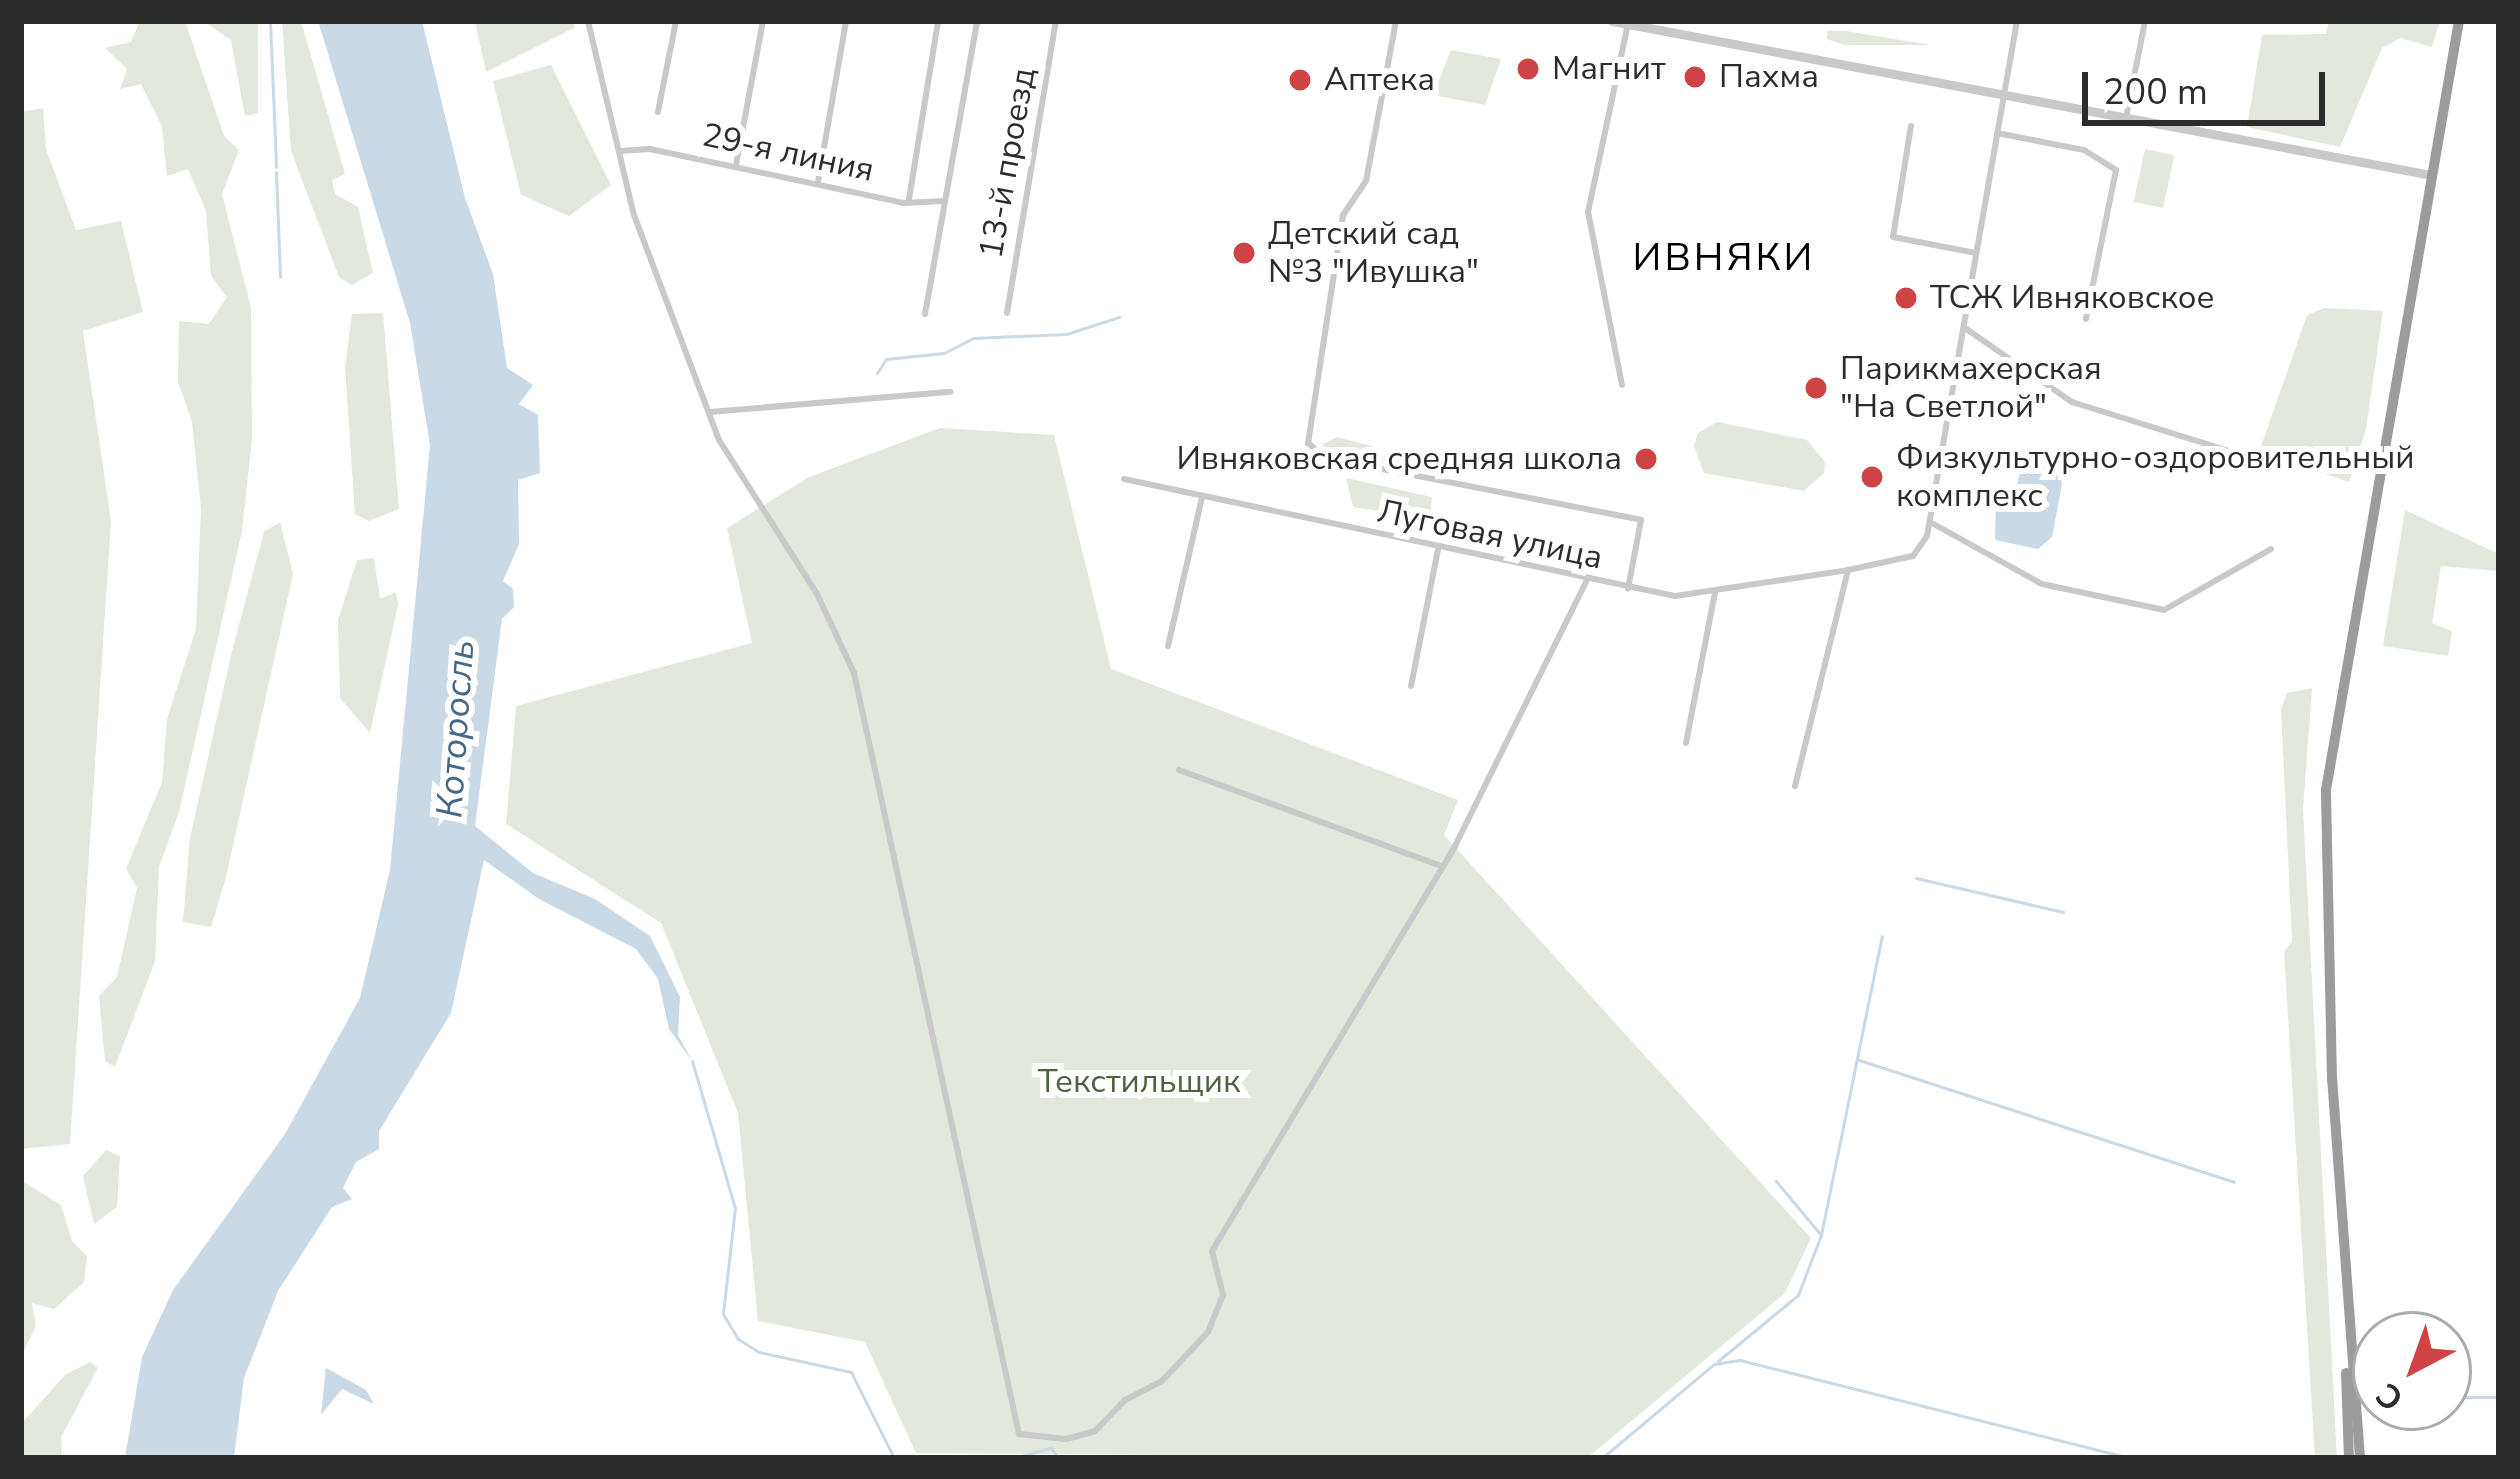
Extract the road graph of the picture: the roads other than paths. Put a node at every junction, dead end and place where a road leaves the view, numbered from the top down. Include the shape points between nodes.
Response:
1 (588, 21) edge
2 (676, 21) edge
3 (763, 21) edge
4 (846, 21) edge
5 (938, 21) edge
6 (977, 21) edge
7 (1056, 21) edge
8 (1396, 21) edge
9 (1612, 21) edge
10 (2017, 21) edge
11 (2145, 21) edge
12 (2459, 21) edge
13 (1628, 24) junction
14 (2004, 98) junction
15 (658, 112) dead end
16 (2126, 119) junction
17 (1911, 126) dead end
18 (1997, 133) junction
19 (619, 151) junction
20 (736, 166) junction
21 (2431, 175) junction
22 (818, 182) junction
23 (909, 199) junction
24 (944, 201) junction
25 (1976, 253) junction
26 (1007, 313) dead end
27 (925, 314) dead end
28 (2086, 319) dead end
29 (1963, 327) junction
30 (1622, 385) dead end
31 (950, 392) dead end
32 (710, 412) junction
33 (2293, 471) dead end
34 (1124, 479) dead end
35 (1203, 496) junction
36 (1930, 522) junction
37 (2271, 548) dead end
38 (1438, 550) junction
39 (1848, 571) junction
40 (1586, 582) junction
41 (1628, 589) junction
42 (1714, 592) junction
43 (1168, 646) dead end
44 (1411, 686) dead end
45 (1686, 743) dead end
46 (1179, 770) dead end
47 (1795, 786) dead end
48 (1442, 866) junction
49 (2346, 1322) junction
50 (2349, 1458) edge
51 (2360, 1458) edge

1 - 19 street
2 - 15 street
3 - 20 street
4 - 22 street
5 - 23 street
6 - 24 street
7 - 26 street, 13-й проезд
8 - 41 street via 1366,181 1343,215 1307,437 1326,458 1641,520
9 - 13 street
10 - 14 street
11 - 16 street
12 - 21 highway
13 - 14 street via 1929,76
13 - 30 street via 1588,212
14 - 16 street
14 - 18 street
16 - 21 street
17 - 25 street via 1893,238
18 - 25 street
18 - 28 street via 2084,150 2116,170
19 - 20 street, 29-я линия
19 - 32 street via 634,215
20 - 22 street, 29-я линия
21 - 49 highway via 2326,790 2327,978
22 - 23 street, 29-я линия
23 - 24 street, 29-я линия
24 - 27 street
25 - 29 street
29 - 33 street via 2072,402
29 - 36 street
31 - 32 street
32 - 48 street via 718,440 844,639 1019,1434 1066,1439 1095,1431 1125,1400 1162,1381 1208,1332 1223,1294 1212,1251
34 - 35 street, Луговая улица
35 - 38 street, Луговая улица
35 - 43 street
36 - 37 street via 2042,584 2164,610
36 - 39 street, Луговая улица via 1913,556
38 - 40 street, Луговая улица
38 - 44 street
39 - 42 street, Луговая улица
39 - 47 street
40 - 41 street, Луговая улица
40 - 48 street
41 - 42 street, Луговая улица
42 - 45 street
46 - 48 street
49 - 50 highway
49 - 51 highway

